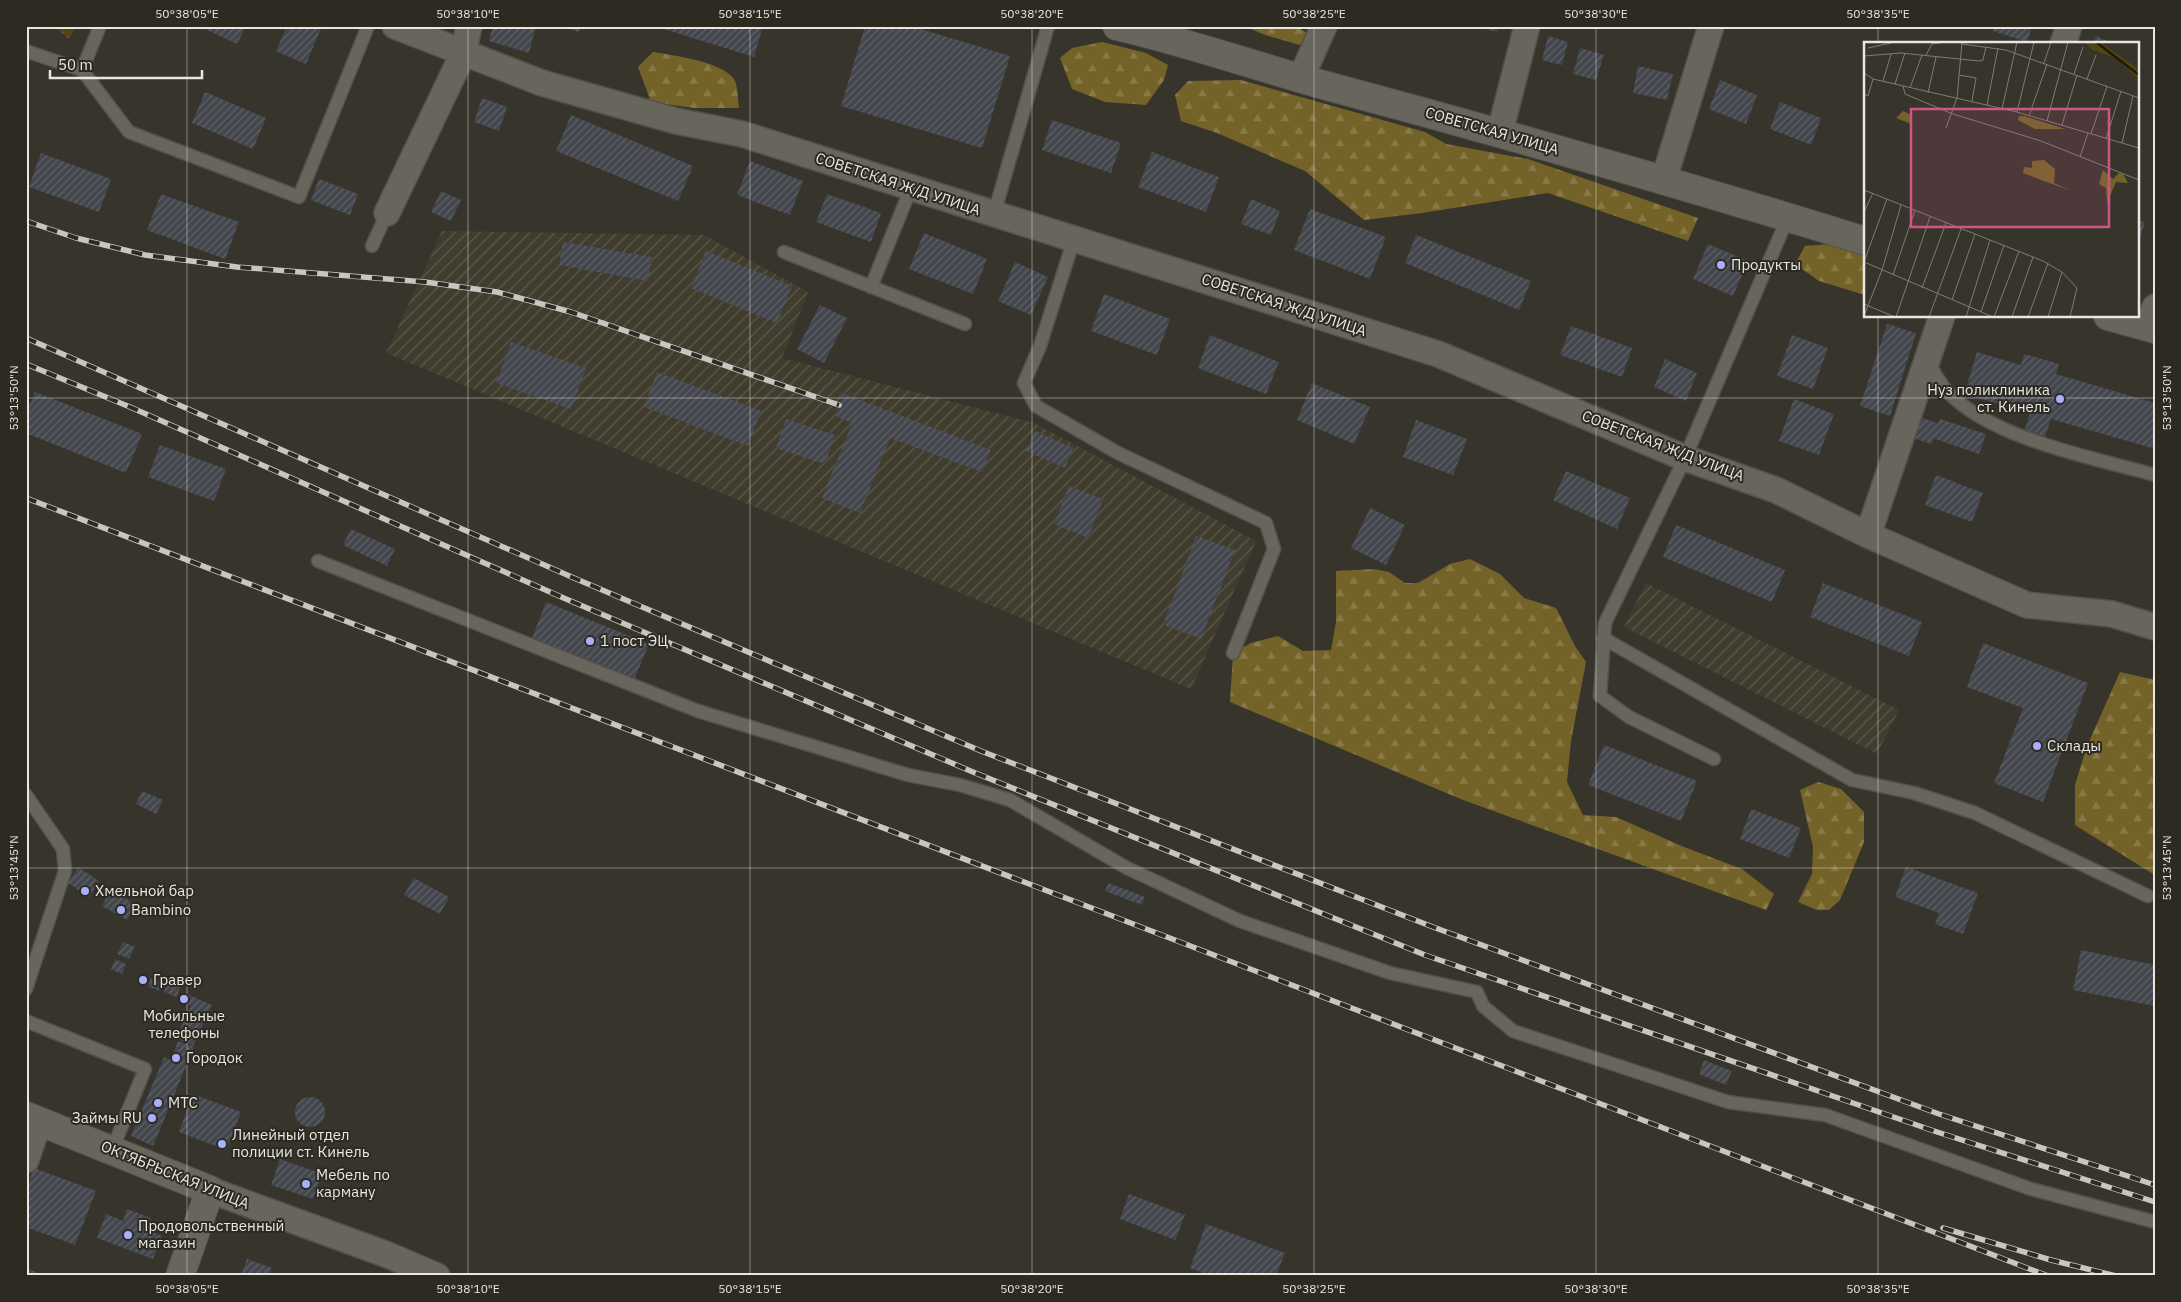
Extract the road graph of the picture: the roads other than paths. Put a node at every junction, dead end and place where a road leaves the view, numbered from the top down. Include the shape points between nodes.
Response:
1 (100, 26) edge
2 (368, 26) edge
3 (396, 26) edge
4 (469, 26) edge
5 (1048, 26) edge
6 (1117, 26) edge
7 (1324, 26) edge
8 (1527, 26) edge
9 (1711, 26) edge
10 (2069, 26) edge
11 (1173, 32) edge
12 (2064, 42) edge
13 (26, 51) edge
14 (463, 54) junction
15 (82, 70) junction
16 (1301, 78) junction
17 (1500, 132) junction
18 (1664, 179) junction
19 (910, 188) junction
20 (387, 213) joint
21 (994, 214) junction
22 (1788, 217) junction
23 (1074, 239) junction
24 (1864, 241) edge
25 (372, 246) dead end
26 (784, 252) dead end
27 (871, 287) junction
28 (1941, 318) edge
29 (2126, 318) edge
30 (2153, 321) edge
31 (965, 324) dead end
32 (1927, 361) junction
33 (1685, 458) junction
34 (2155, 475) edge
35 (1868, 535) junction
36 (318, 561) dead end
37 (2155, 627) edge
38 (1603, 638) junction
39 (1234, 653) dead end
40 (1714, 758) dead end
41 (26, 795) edge
42 (2148, 896) dead end
43 (26, 989) edge
44 (26, 1021) edge
45 (33, 1118) edge
46 (112, 1150) junction
47 (26, 1160) edge
48 (210, 1190) junction
49 (2155, 1222) edge
50 (384, 1266) edge
51 (180, 1276) edge
52 (437, 1276) edge

1 - 15 lane
2 - 15 lane via 299,197 130,132
3 - 14 street, СОВЕТСКАЯ Ж/Д УЛИЦА
4 - 14 street
5 - 21 lane
6 - 11 main road, СОВЕТСКАЯ УЛИЦА
7 - 16 street
8 - 17 street
9 - 18 street
10 - 12 street
11 - 16 main road, СОВЕТСКАЯ УЛИЦА
13 - 15 lane
14 - 19 street, СОВЕТСКАЯ Ж/Д УЛИЦА via 542,83 676,121 742,134
14 - 20 street
16 - 17 main road, СОВЕТСКАЯ УЛИЦА
17 - 18 main road, СОВЕТСКАЯ УЛИЦА
18 - 22 main road, СОВЕТСКАЯ УЛИЦА
19 - 21 street, СОВЕТСКАЯ Ж/Д УЛИЦА
19 - 27 lane
20 - 25 lane
21 - 23 street, СОВЕТСКАЯ Ж/Д УЛИЦА
22 - 24 main road, СОВЕТСКАЯ УЛИЦА
22 - 33 lane
23 - 33 street, СОВЕТСКАЯ Ж/Д УЛИЦА via 1438,354
23 - 39 lane via 1040,346 1024,383 1036,406 1118,453 1266,524 1274,550
26 - 27 lane
27 - 31 lane
28 - 32 street
29 - 30 main road
32 - 34 lane via 1948,392 1973,414 2034,442
32 - 35 street
33 - 35 street, СОВЕТСКАЯ Ж/Д УЛИЦА via 1776,490
33 - 38 lane via 1605,622
35 - 37 street, СОВЕТСКАЯ Ж/Д УЛИЦА via 2027,605 2112,614
36 - 49 lane via 698,710 908,775 960,785 1010,800 1127,868 1240,921 1390,973 1477,992 1483,1006 1513,1030 1728,1102 1824,1115 2031,1189
38 - 40 lane via 1600,696 1629,717
38 - 42 lane via 1852,780 1914,793 1975,813
41 - 43 lane via 64,848 65,871
44 - 46 lane via 145,1069
45 - 46 main road, ОКТЯБРЬСКАЯ УЛИЦА
45 - 47 street
46 - 48 main road, ОКТЯБРЬСКАЯ УЛИЦА
48 - 50 street, ОКТЯБРЬСКАЯ УЛИЦА
48 - 51 main road
50 - 52 street, ОКТЯБРЬСКАЯ УЛИЦА

